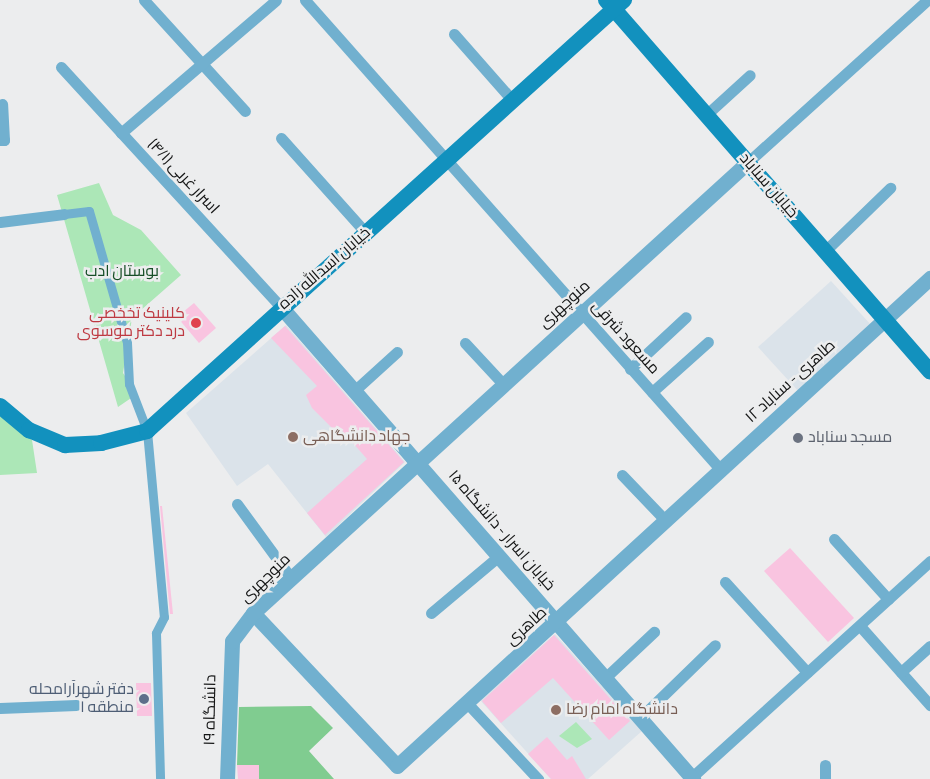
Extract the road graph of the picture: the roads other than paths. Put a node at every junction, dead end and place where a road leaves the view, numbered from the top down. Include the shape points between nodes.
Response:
1 (144, 0) edge
2 (276, 0) edge
3 (305, 0) edge
4 (598, 0) edge
5 (927, 0) edge
6 (615, 3) edge
7 (454, 34) dead end
8 (572, 48) junction
9 (203, 63) junction
10 (61, 68) dead end
11 (750, 74) dead end
12 (513, 101) junction
13 (2, 104) dead end
14 (245, 111) dead end
15 (706, 115) junction
16 (121, 133) junction
17 (281, 138) dead end
18 (0, 140) edge
19 (449, 160) junction
20 (748, 162) junction
21 (890, 188) dead end
22 (64, 214) joint
23 (0, 222) edge
24 (366, 233) junction
25 (825, 251) junction
26 (930, 278) edge
27 (281, 307) junction
28 (582, 314) junction
29 (686, 317) dead end
30 (885, 320) junction
31 (708, 342) dead end
32 (465, 343) dead end
33 (397, 352) dead end
34 (630, 368) junction
35 (930, 372) edge
36 (503, 384) junction
37 (354, 391) junction
38 (652, 392) junction
39 (0, 406) edge
40 (146, 431) junction
41 (416, 461) junction
42 (721, 470) junction
43 (622, 475) dead end
44 (237, 504) dead end
45 (666, 521) junction
46 (834, 539) dead end
47 (499, 556) junction
48 (930, 561) edge
49 (291, 578) junction
50 (725, 582) dead end
51 (888, 599) junction
52 (254, 613) junction
53 (431, 614) dead end
54 (558, 622) junction
55 (860, 626) junction
56 (654, 632) dead end
57 (232, 641) joint
58 (715, 645) dead end
59 (930, 646) edge
60 (807, 672) junction
61 (901, 672) junction
62 (606, 677) junction
63 (468, 704) junction
64 (76, 705) dead end
65 (930, 705) edge
66 (0, 708) edge
67 (641, 717) junction
68 (825, 765) dead end
69 (693, 778) edge
70 (160, 779) edge
71 (228, 779) edge
72 (538, 779) edge
73 (825, 779) edge

1 - 9 street
2 - 9 street
3 - 19 street, مسعود شرقی
4 - 8 main road via 593,16
5 - 20 street, منوچهری
6 - 8 main road, خیابان اسدالله زاده
6 - 15 main road, خیابان سناباد
7 - 12 street
8 - 12 main road, خیابان اسدالله زاده
9 - 14 street
9 - 16 street
10 - 16 street, اسرار غربی (۴/۱)
11 - 15 street
12 - 19 main road, خیابان اسدالله زاده
13 - 18 street via 4,140
15 - 20 main road, خیابان سناباد
16 - 27 street, اسرار غربی (۴/۱)
17 - 24 street
19 - 24 main road, خیابان اسدالله زاده
19 - 28 street, مسعود شرقی
20 - 25 main road, خیابان سناباد
20 - 28 street, منوچهری
21 - 25 street
22 - 23 street
22 - 40 street via 89,211 127,343 128,384
24 - 27 main road, خیابان اسدالله زاده
25 - 30 main road, خیابان سناباد
26 - 30 street, طاهری - سناباد ۱۲
27 - 37 street, خیابان اسرار - دانشگاه ۱۵
27 - 40 main road, خیابان اسدالله زاده
28 - 34 street, مسعود شرقی
28 - 36 street, منوچهری
29 - 34 street
30 - 35 main road, خیابان سناباد
30 - 42 street, طاهری - سناباد ۱۲
31 - 38 street
32 - 36 street
33 - 37 street
34 - 38 street, مسعود شرقی
36 - 41 street, منوچهری
37 - 41 street, خیابان اسرار - دانشگاه ۱۵
38 - 42 street, مسعود شرقی
39 - 40 main road, خیابان اسدالله زاده via 29,430 65,445 101,443
40 - 70 street via 164,617 156,633
41 - 47 street, خیابان اسرار - دانشگاه ۱۵
41 - 49 street, منوچهری
42 - 45 street, طاهری
43 - 45 street
44 - 49 street
45 - 54 street, طاهری
46 - 51 street
47 - 53 street
47 - 54 street, خیابان اسرار - دانشگاه ۱۵
48 - 51 street
49 - 52 street, منوچهری
50 - 60 street
51 - 55 street
52 - 57 street, منوچهری
52 - 63 street, طاهری via 397,766
54 - 62 street, خیابان اسرار - دانشگاه ۱۵
54 - 63 street, طاهری
55 - 60 street
55 - 61 street
56 - 62 street
57 - 71 street, دانشگاه ۱۹
58 - 67 street
59 - 61 street
60 - 69 street
61 - 65 street
62 - 67 street, خیابان اسرار - دانشگاه ۱۵
63 - 72 street
64 - 66 street
67 - 69 street, خیابان اسرار - دانشگاه ۱۵
68 - 73 street

